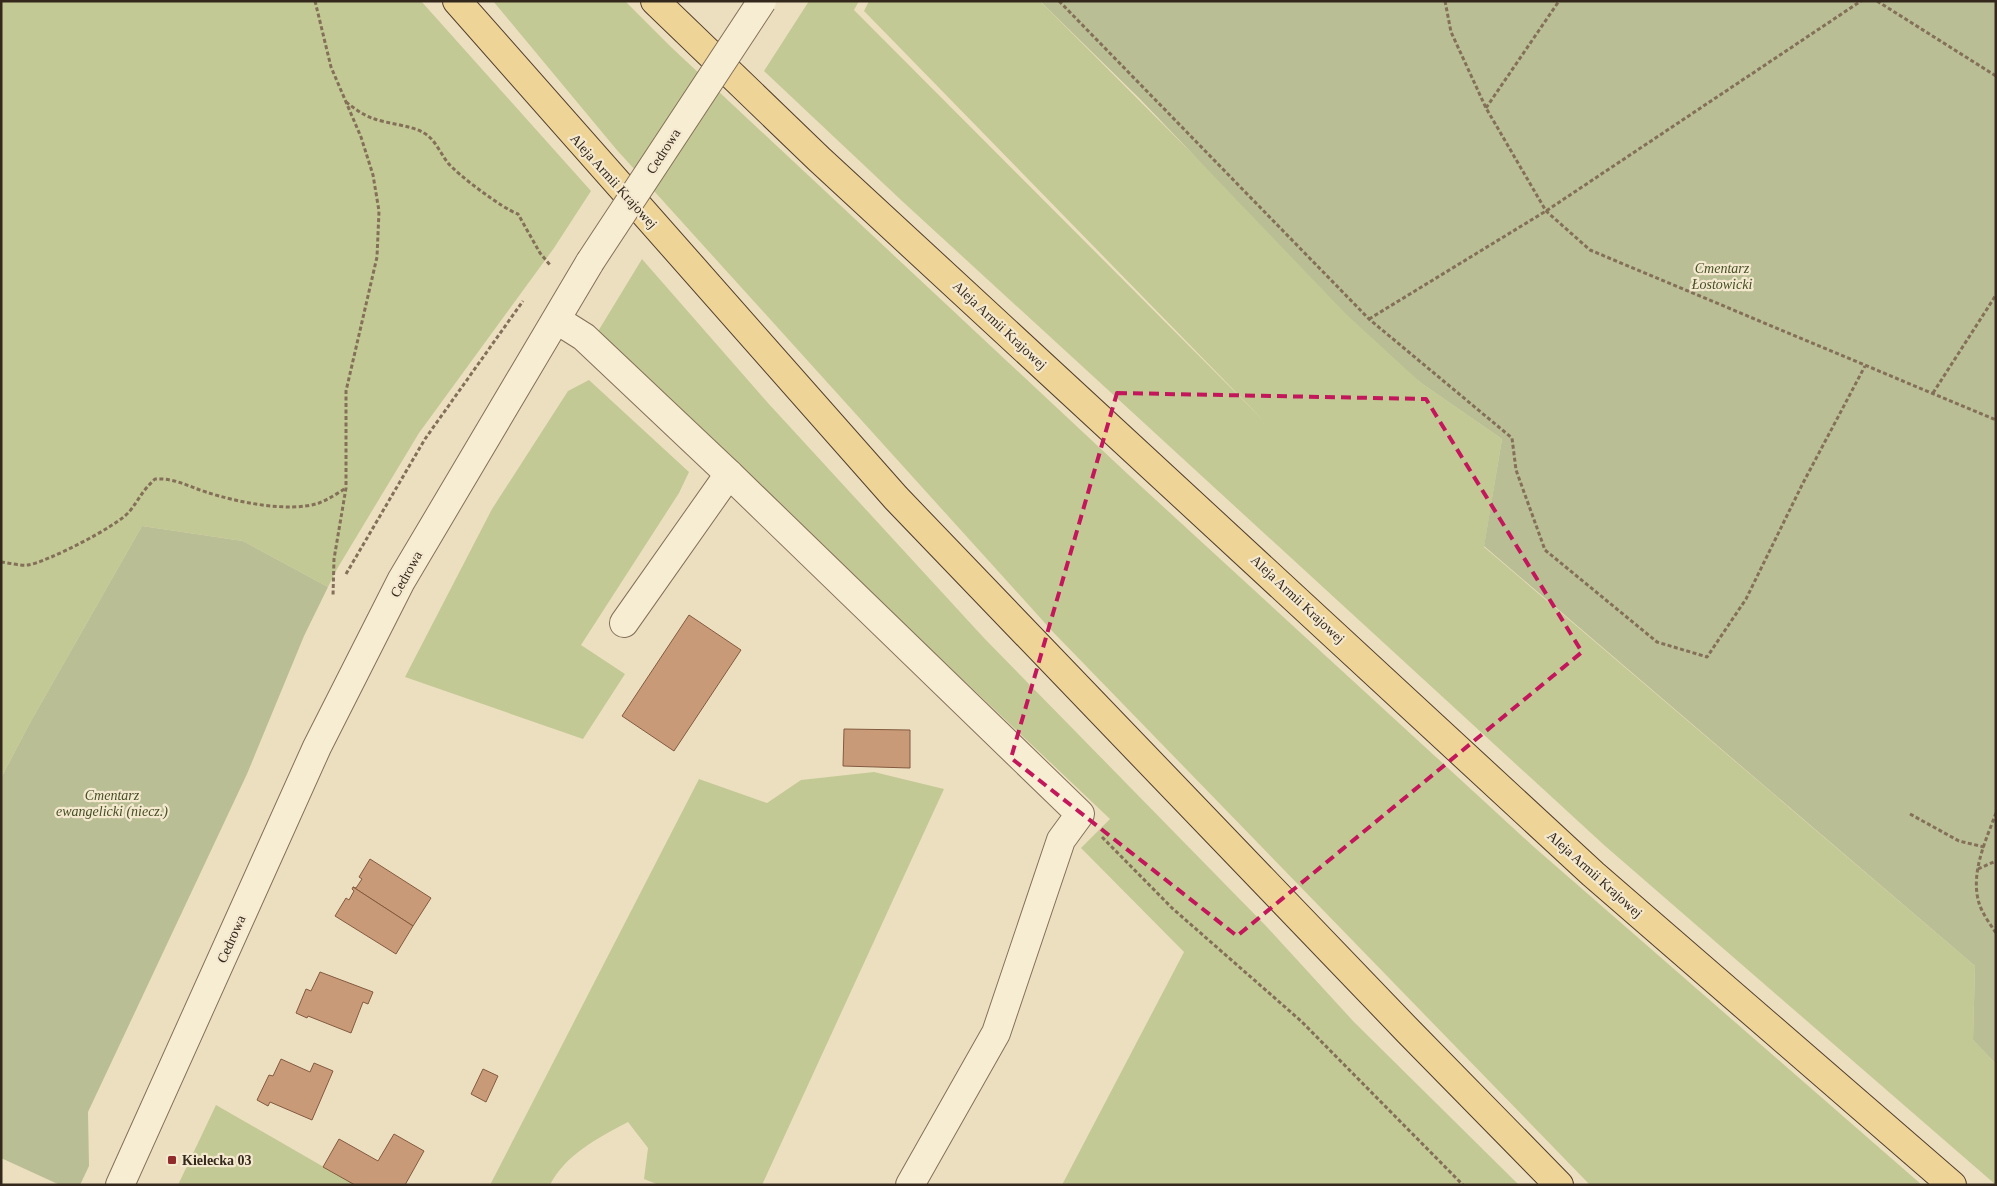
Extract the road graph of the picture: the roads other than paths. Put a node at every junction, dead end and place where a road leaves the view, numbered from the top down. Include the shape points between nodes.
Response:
1 (457, 1) edge
2 (655, 1) edge
3 (762, 1) edge
4 (557, 320) junction
5 (729, 474) junction
6 (624, 623) dead end
7 (120, 1185) edge
8 (910, 1185) edge
9 (1559, 1185) edge
10 (1952, 1185) edge

1 - 9 main road, Aleja Armii Krajowej via 896,498
2 - 10 main road, Aleja Armii Krajowej via 819,158 1594,874
3 - 4 street, Cedrowa, bridge via 590,262
4 - 5 street via 584,337
4 - 7 street, Cedrowa via 401,581 379,624 317,747
5 - 6 street
5 - 8 street via 1080,814 1061,840 996,1033

